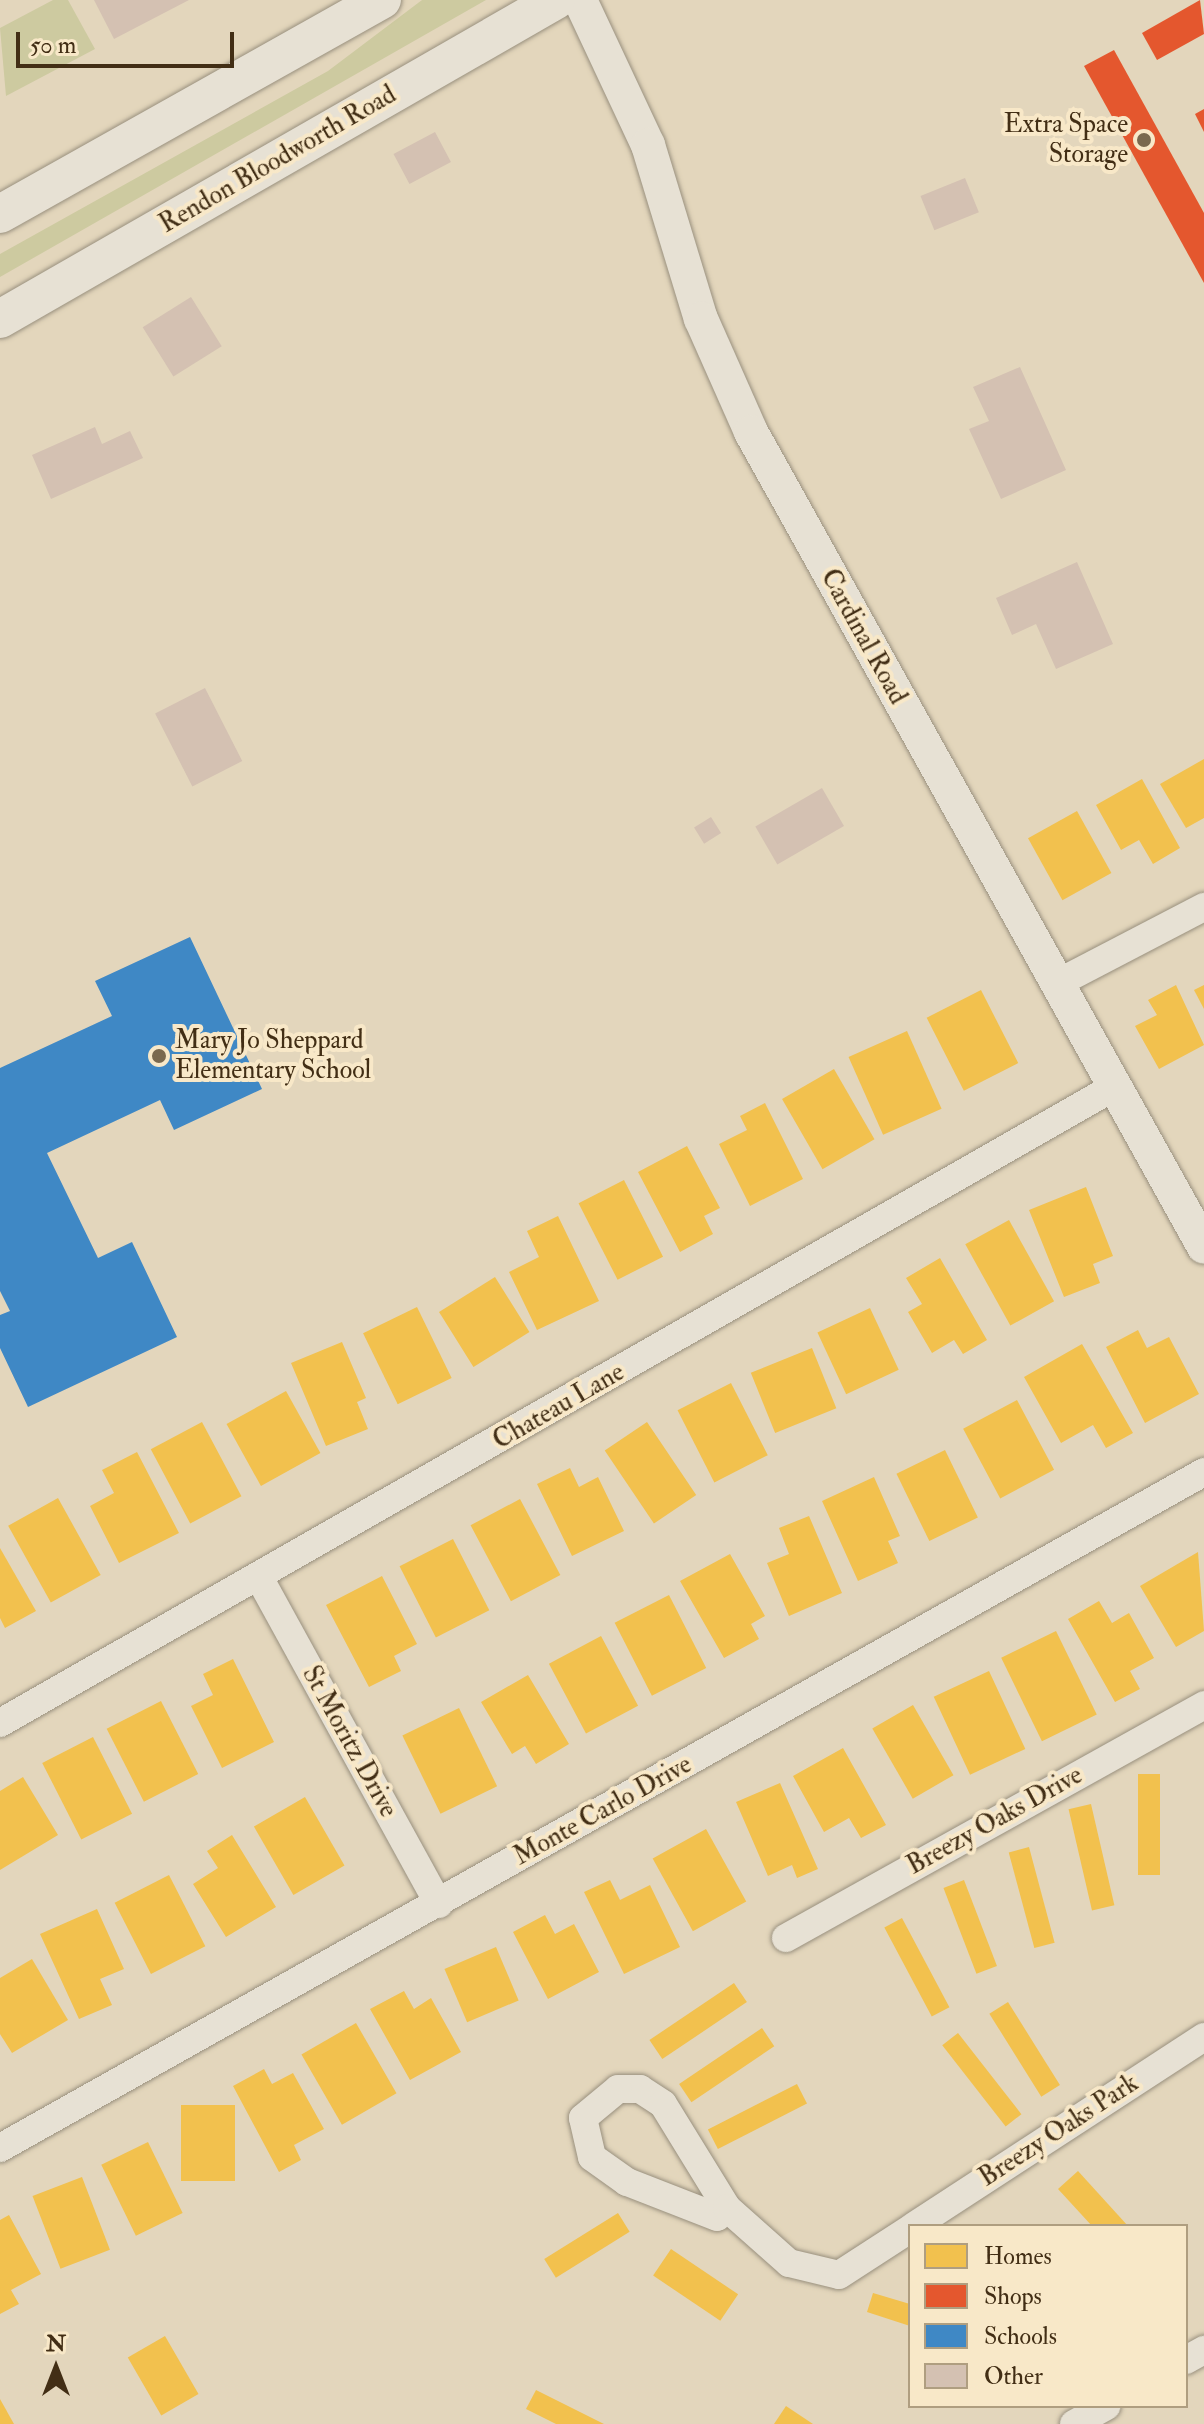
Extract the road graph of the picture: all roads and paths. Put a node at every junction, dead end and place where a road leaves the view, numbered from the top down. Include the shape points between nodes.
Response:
1 (382, 0) edge
2 (556, 0) edge
3 (580, 0) edge
4 (0, 214) edge
5 (0, 319) edge
6 (1204, 907) edge
7 (1056, 984) junction
8 (1116, 1086) junction
9 (1204, 1247) edge
10 (1204, 1472) edge
11 (260, 1579) junction
12 (1204, 1705) edge
13 (0, 1723) edge
14 (439, 1904) junction
15 (786, 1938) dead end
16 (1204, 2037) edge
17 (0, 2148) edge
18 (727, 2208) junction
19 (917, 2224) edge
20 (908, 2230) edge
21 (1102, 2408) edge
22 (1074, 2424) edge

1 - 4 main road
2 - 5 main road, Rendon Bloodworth Road
3 - 7 street, Cardinal Road via 648,145 701,319 751,432
6 - 7 street
7 - 8 street, Cardinal Road
8 - 9 street, Cardinal Road
8 - 11 street, Chateau Lane
10 - 14 street, Monte Carlo Drive
11 - 13 street, Chateau Lane
11 - 14 street, St Moritz Drive
12 - 15 street, Breezy Oaks Drive
14 - 17 street, Monte Carlo Drive
16 - 19 street, Breezy Oaks Park
18 - 18 street, Breezy Oaks Park via 717,2217 687,2208 607,2171 581,2131 592,2104 618,2089 653,2095
18 - 20 street, Breezy Oaks Park via 789,2263 839,2275
21 - 22 street

